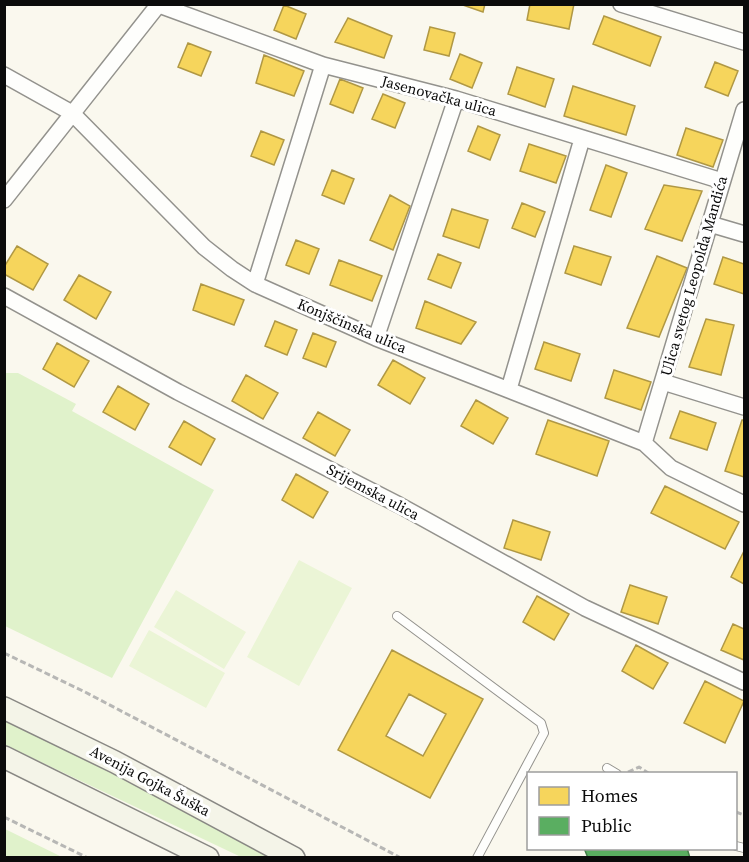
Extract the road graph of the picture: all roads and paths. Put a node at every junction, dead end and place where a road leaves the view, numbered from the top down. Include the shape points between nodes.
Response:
1 (621, 4) edge
2 (159, 5) edge
3 (744, 42) edge
4 (323, 65) junction
5 (4, 75) edge
6 (456, 99) junction
7 (744, 110) edge
8 (72, 113) junction
9 (582, 139) junction
10 (722, 181) junction
11 (4, 200) edge
12 (710, 224) junction
13 (744, 234) edge
14 (255, 284) junction
15 (4, 296) edge
16 (376, 338) junction
17 (663, 382) junction
18 (509, 389) junction
19 (744, 407) edge
20 (644, 443) junction
21 (744, 504) edge
22 (397, 616) dead end
23 (4, 653) edge
24 (744, 682) edge
25 (4, 708) edge
26 (4, 757) edge
27 (608, 768) dead end
28 (614, 772) edge
29 (630, 772) edge
30 (647, 772) edge
31 (4, 817) edge
32 (88, 858) edge
33 (208, 858) edge
34 (294, 858) edge
35 (400, 858) edge
36 (477, 858) edge

1 - 3 street
2 - 4 street, Jasenovačka ulica
2 - 8 street
4 - 6 street, Jasenovačka ulica
4 - 14 street
5 - 8 street, Konjščinska ulica
6 - 9 street, Jasenovačka ulica
6 - 16 street
7 - 10 street, Ulica svetog Leopolda Mandića
8 - 11 street
8 - 14 street, Konjščinska ulica via 204,247
9 - 10 street, Jasenovačka ulica
9 - 18 street
10 - 12 street, Ulica svetog Leopolda Mandića
12 - 13 street
12 - 17 street, Ulica svetog Leopolda Mandića
14 - 16 street, Konjščinska ulica
15 - 24 street, Srijemska ulica via 585,608
16 - 18 street, Konjščinska ulica
17 - 19 street
17 - 20 street, Ulica svetog Leopolda Mandića
18 - 20 street, Konjščinska ulica
20 - 21 street, Konjščinska ulica via 671,468
22 - 36 lane via 541,723 544,733
23 - 35 path
25 - 34 main road, Avenija Gojka Šuška via 115,762
26 - 33 main road
27 - 28 lane
29 - 30 path via 639,767
31 - 32 path

